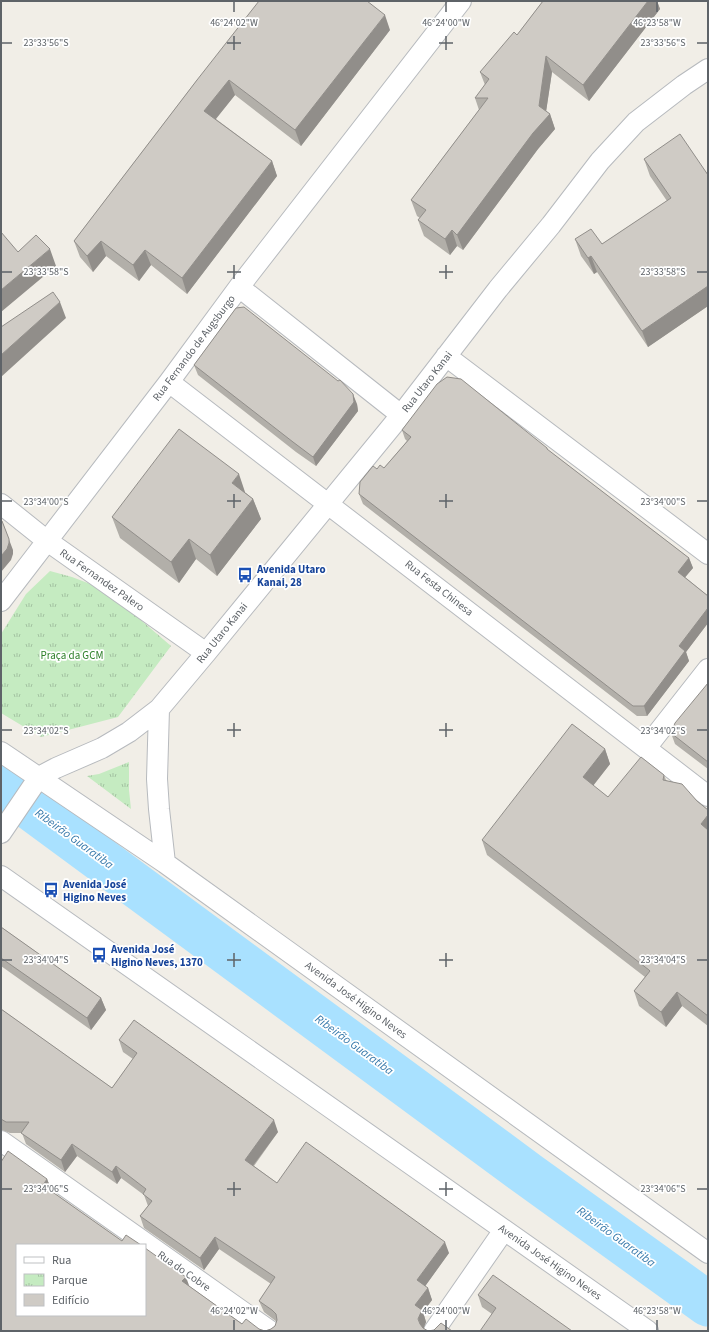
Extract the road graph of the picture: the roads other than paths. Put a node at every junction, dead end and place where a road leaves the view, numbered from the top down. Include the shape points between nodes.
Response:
1 (461, 1) edge
2 (708, 70) edge
3 (239, 287) junction
4 (446, 356) junction
5 (169, 382) junction
6 (401, 415) junction
7 (328, 503) junction
8 (1, 504) edge
9 (46, 540) junction
10 (708, 554) edge
11 (1, 601) edge
12 (206, 654) junction
13 (708, 669) edge
14 (159, 709) junction
15 (646, 748) junction
16 (1, 752) edge
17 (39, 777) junction
18 (708, 796) edge
19 (1, 833) edge
20 (165, 863) junction
21 (1, 876) edge
22 (1, 1141) edge
23 (504, 1230) junction
24 (708, 1253) edge
25 (270, 1331) edge
26 (434, 1331) edge
27 (648, 1331) edge

1 - 3 street, Rua Fernando de Augsburgo
2 - 4 street, Rua Utaro Kanai via 636,122 600,161
3 - 5 street, Rua Fernando de Augsburgo
3 - 6 street
4 - 6 street, Rua Utaro Kanai
4 - 10 street
5 - 7 street, Rua Festa Chinesa
5 - 9 street, Rua Fernando de Augsburgo
6 - 7 street, Rua Utaro Kanai
7 - 12 street, Rua Utaro Kanai
7 - 15 street, Rua Festa Chinesa
8 - 9 street, Rua Fernandez Palero
9 - 11 street, Rua Fernando de Augsburgo
9 - 12 street, Rua Fernandez Palero
12 - 14 street, Rua Utaro Kanai
13 - 15 street
14 - 17 street, Rua Utaro Kanai via 130,732 102,748
14 - 20 street via 157,779
15 - 18 street, Rua Festa Chinesa
16 - 17 street, Avenida José Higino Neves
17 - 19 street
17 - 20 street, Avenida José Higino Neves
20 - 24 street, Avenida José Higino Neves
21 - 23 street, Avenida José Higino Neves
22 - 25 street, Rua do Cobre
23 - 26 street
23 - 27 street, Avenida José Higino Neves

